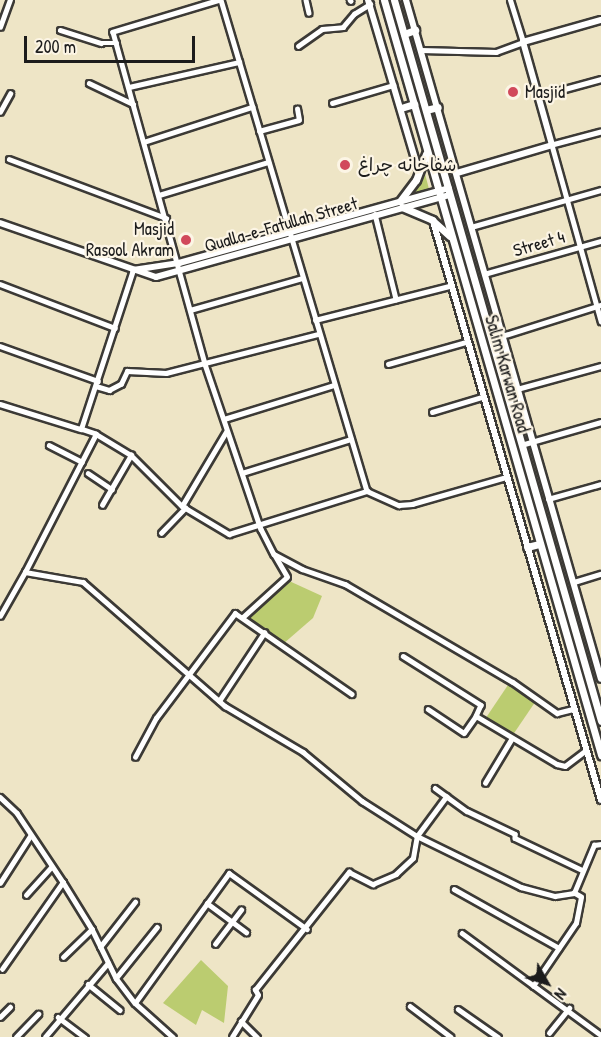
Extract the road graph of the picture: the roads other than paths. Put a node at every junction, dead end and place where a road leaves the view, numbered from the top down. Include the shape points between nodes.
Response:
1 (10, 0) edge
2 (221, 0) edge
3 (306, 0) edge
4 (384, 0) edge
5 (394, 0) edge
6 (405, 0) edge
7 (510, 0) edge
8 (369, 2) edge
9 (309, 13) dead end
10 (601, 20) edge
11 (0, 27) edge
12 (60, 30) dead end
13 (415, 30) junction
14 (404, 34) junction
15 (523, 42) junction
16 (117, 43) junction
17 (298, 46) dead end
18 (421, 50) junction
19 (239, 62) junction
20 (601, 79) edge
21 (89, 83) dead end
22 (393, 85) junction
23 (129, 87) junction
24 (10, 94) dead end
25 (539, 96) junction
26 (332, 103) dead end
27 (133, 104) junction
28 (414, 104) junction
29 (252, 107) junction
30 (438, 107) junction
31 (401, 108) junction
32 (297, 109) dead end
33 (426, 110) junction
34 (0, 112) edge
35 (259, 131) junction
36 (601, 132) edge
37 (144, 142) junction
38 (552, 145) junction
39 (427, 152) junction
40 (9, 159) dead end
41 (268, 162) junction
42 (457, 173) junction
43 (419, 174) junction
44 (601, 190) edge
45 (450, 191) junction
46 (159, 195) junction
47 (438, 195) junction
48 (565, 200) junction
49 (401, 204) junction
50 (375, 214) junction
51 (166, 218) junction
52 (432, 220) junction
53 (0, 223) edge
54 (471, 227) junction
55 (289, 232) junction
56 (452, 238) junction
57 (601, 241) edge
58 (291, 242) junction
59 (579, 247) junction
60 (179, 267) junction
61 (133, 270) junction
62 (484, 274) junction
63 (302, 278) junction
64 (0, 284) edge
65 (449, 286) junction
66 (396, 299) junction
67 (599, 306) edge
68 (190, 310) junction
69 (315, 320) junction
70 (601, 321) edge
71 (115, 328) junction
72 (318, 334) junction
73 (502, 336) junction
74 (466, 342) junction
75 (0, 346) edge
76 (205, 364) junction
77 (388, 364) dead end
78 (601, 366) edge
79 (97, 383) junction
80 (334, 385) junction
81 (517, 389) junction
82 (482, 397) junction
83 (0, 404) edge
84 (432, 412) dead end
85 (224, 419) junction
86 (601, 422) edge
87 (81, 429) junction
88 (226, 429) junction
89 (96, 434) junction
90 (351, 439) junction
91 (532, 440) junction
92 (49, 445) dead end
93 (521, 445) junction
94 (131, 455) junction
95 (82, 462) junction
96 (88, 473) dead end
97 (242, 473) junction
98 (506, 477) junction
99 (601, 484) edge
100 (112, 489) junction
101 (367, 491) junction
102 (548, 500) junction
103 (102, 505) dead end
104 (184, 507) junction
105 (259, 525) junction
106 (161, 533) dead end
107 (539, 544) junction
108 (527, 547) junction
109 (274, 554) junction
110 (25, 572) junction
111 (601, 574) edge
112 (574, 582) junction
113 (568, 610) junction
114 (559, 611) junction
115 (0, 616) edge
116 (243, 617) junction
117 (264, 633) junction
118 (403, 656) dead end
119 (188, 674) junction
120 (601, 679) edge
121 (352, 694) dead end
122 (219, 701) junction
123 (428, 709) dead end
124 (573, 709) junction
125 (476, 716) junction
126 (601, 721) edge
127 (512, 738) junction
128 (586, 750) junction
129 (601, 755) edge
130 (135, 757) dead end
131 (485, 783) dead end
132 (435, 788) dead end
133 (446, 797) junction
134 (2, 799) edge
135 (601, 800) edge
136 (0, 807) edge
137 (30, 836) junction
138 (417, 836) junction
139 (601, 844) edge
140 (51, 867) junction
141 (582, 870) junction
142 (63, 882) junction
143 (0, 883) edge
144 (454, 889) dead end
145 (574, 893) junction
146 (26, 895) dead end
147 (135, 902) dead end
148 (207, 903) junction
149 (241, 910) dead end
150 (231, 921) junction
151 (157, 927) dead end
152 (92, 929) junction
153 (307, 929) junction
154 (246, 932) dead end
155 (462, 933) dead end
156 (215, 944) dead end
157 (100, 947) junction
158 (559, 948) junction
159 (63, 957) dead end
160 (108, 963) junction
161 (2, 969) dead end
162 (116, 978) junction
163 (88, 984) junction
164 (533, 986) junction
165 (135, 1003) junction
166 (410, 1006) dead end
167 (10, 1007) dead end
168 (569, 1008) junction
169 (458, 1009) dead end
170 (120, 1010) dead end
171 (38, 1014) dead end
172 (0, 1017) edge
173 (58, 1017) junction
174 (241, 1021) junction
175 (549, 1033) dead end
176 (601, 1035) edge
177 (46, 1036) edge
178 (16, 1037) edge
179 (85, 1037) edge
180 (173, 1037) edge
181 (232, 1037) edge
182 (257, 1037) edge
183 (451, 1037) edge
184 (498, 1037) edge

1 - 11 street
2 - 16 street via 115,28
2 - 19 street
3 - 9 street
4 - 28 main road, Salim Karwan Road
5 - 14 main road, Salim Karwan Road
6 - 13 street
7 - 15 street
8 - 17 street via 343,27 322,29
8 - 22 street
10 - 15 street
12 - 16 street via 101,43
13 - 14 main road
13 - 18 street
14 - 33 main road, Salim Karwan Road
15 - 18 street via 496,52
15 - 25 street
16 - 23 street
18 - 30 street
19 - 23 street
19 - 29 street
20 - 25 street
21 - 27 street
22 - 26 street
22 - 31 street
23 - 27 street
24 - 34 street
25 - 38 street
27 - 37 street
28 - 31 main road
28 - 39 main road, Salim Karwan Road
29 - 35 street
29 - 37 street
30 - 33 main road
30 - 42 street
31 - 43 street
32 - 35 street via 299,120
33 - 45 main road, Salim Karwan Road
35 - 41 street
36 - 38 street
37 - 46 street
38 - 42 street
38 - 48 street
39 - 43 main road
39 - 47 main road, Salim Karwan Road
40 - 51 street
41 - 46 street
41 - 55 street
42 - 54 street
43 - 49 main road
44 - 48 street
45 - 47 street, Qualla-e-Fatullah Street
45 - 93 main road, Salim Karwan Road
46 - 51 street
47 - 49 street, Qualla-e-Fatullah Street
47 - 56 main road, Salim Karwan Road
48 - 54 street
48 - 59 street
49 - 50 street, Qualla-e-Fatullah Street
49 - 52 main road
49 - 55 street, Qualla-e-Fatullah Street
50 - 58 street, Qualla-e-Fatullah Street
50 - 66 street
51 - 60 street
52 - 56 main road
52 - 65 street
53 - 61 street, Qualla-e-Fatullah Street
54 - 62 street
55 - 58 street
55 - 60 street, Qualla-e-Fatullah Street
56 - 107 main road, Salim Karwan Road
57 - 59 street, Street 4
58 - 60 street, Qualla-e-Fatullah Street
58 - 63 street
59 - 62 street, Street 4
59 - 67 street
60 - 61 street, Qualla-e-Fatullah Street via 156,277
60 - 68 street
61 - 71 street
62 - 73 street
63 - 68 street
63 - 69 street
64 - 71 street
65 - 66 street
65 - 74 street
66 - 69 street
67 - 70 street
67 - 73 street
68 - 76 street
69 - 72 street
71 - 79 street
72 - 76 street
72 - 80 street
73 - 81 street
74 - 77 street
74 - 82 street
75 - 79 street
76 - 79 street via 166,373 127,371 121,384 109,390
76 - 85 street
78 - 81 street
79 - 87 street
80 - 85 street
80 - 90 street
81 - 91 street
82 - 84 street
82 - 98 street
83 - 87 street
85 - 88 street
86 - 91 street
87 - 89 street
88 - 97 street
88 - 104 street
89 - 94 street
89 - 95 street
90 - 97 street
90 - 101 street
91 - 93 street
91 - 102 street
92 - 95 street
93 - 113 main road, Salim Karwan Road
94 - 100 street
94 - 104 street
95 - 110 street
96 - 100 street
97 - 105 street
98 - 101 street via 412,504 399,505
98 - 108 street
99 - 102 street
100 - 103 street
101 - 105 street
102 - 112 street
104 - 105 street via 229,534
104 - 106 street
105 - 109 street
107 - 108 main road
107 - 114 main road, Salim Karwan Road
108 - 124 street
109 - 116 street via 287,577
109 - 124 street via 345,584 513,682 557,713
110 - 115 street
110 - 119 street via 83,582
111 - 112 street
112 - 120 street
113 - 114 main road
113 - 126 main road, Salim Karwan Road
114 - 129 main road, Salim Karwan Road
116 - 117 street
116 - 119 street via 235,613
117 - 121 street
117 - 122 street
118 - 125 street via 481,705
119 - 122 street
119 - 130 street via 156,718
122 - 138 street via 303,752 362,801
123 - 125 street via 464,733
124 - 128 street
125 - 127 street
127 - 128 street via 565,766
127 - 131 street
128 - 135 street
132 - 133 street
133 - 138 street
133 - 141 street via 515,834 515,838
134 - 136 street
134 - 137 street
137 - 140 street
137 - 143 street
138 - 145 street via 521,887 555,896
138 - 153 street via 413,858 391,877 373,884 349,872
139 - 141 street via 594,845
140 - 142 street
140 - 146 street
141 - 145 street
142 - 152 street
142 - 161 street
144 - 158 street
145 - 158 street via 581,897 576,923
147 - 157 street
148 - 150 street
148 - 153 street via 231,873
148 - 165 street
149 - 150 street
150 - 154 street
150 - 156 street
151 - 162 street
152 - 157 street
152 - 159 street
153 - 174 street via 255,990 258,995
155 - 164 street
157 - 160 street
158 - 164 street
160 - 162 street
160 - 163 street
162 - 165 street
163 - 170 street
163 - 173 street
164 - 168 street
165 - 180 street
166 - 183 street
167 - 172 street
168 - 175 street
168 - 176 street
169 - 184 street
171 - 178 street
173 - 177 street
173 - 179 street
174 - 181 street
174 - 182 street

